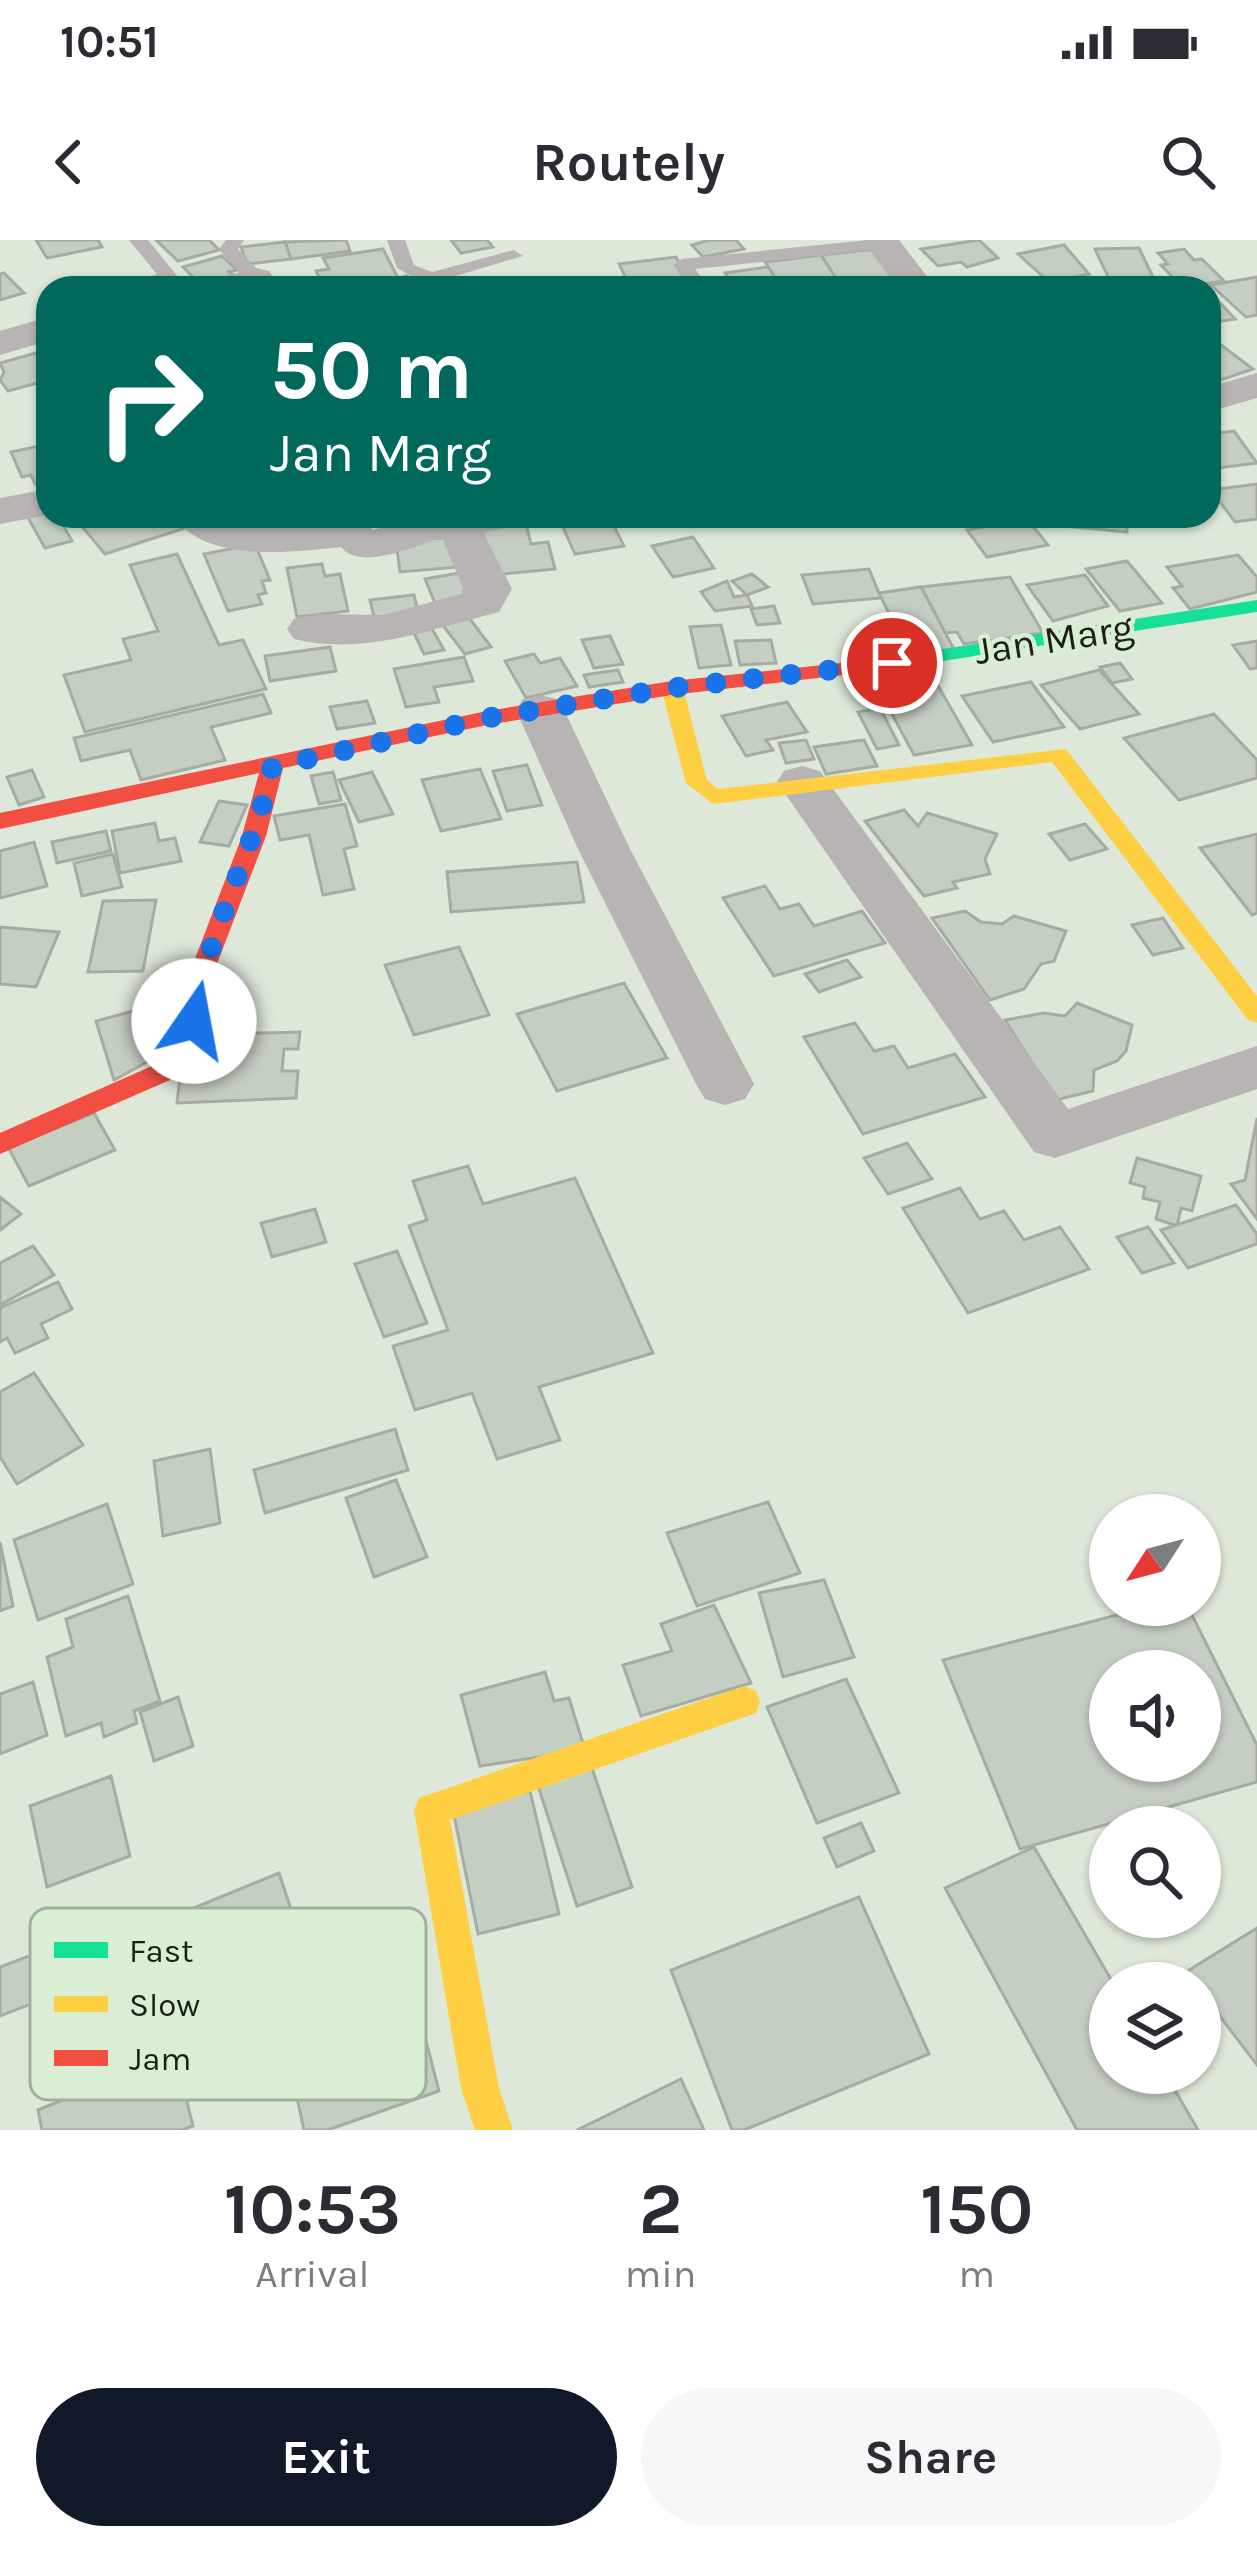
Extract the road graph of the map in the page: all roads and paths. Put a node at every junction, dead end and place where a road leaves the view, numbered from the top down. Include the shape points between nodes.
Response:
1 (138, 240) edge
2 (235, 240) edge
3 (396, 240) edge
4 (882, 242) edge
5 (514, 256) dead end
6 (168, 276) edge
7 (242, 276) edge
8 (418, 276) edge
9 (451, 276) edge
10 (691, 276) edge
11 (908, 276) edge
12 (36, 332) edge
13 (0, 343) edge
14 (1257, 385) edge
15 (1221, 396) edge
16 (36, 504) edge
17 (0, 512) edge
18 (207, 528) edge
19 (430, 528) edge
20 (459, 528) edge
21 (1257, 607) edge
22 (310, 629) dead end
23 (671, 688) junction
24 (540, 710) junction
25 (272, 767) junction
26 (802, 782) junction
27 (0, 821) edge
28 (1257, 1014) edge
29 (1257, 1067) edge
30 (725, 1084) dead end
31 (0, 1144) edge
32 (744, 1702) dead end
33 (494, 2130) edge

1 - 6 lane
2 - 7 lane via 228,249
3 - 8 lane via 406,268
4 - 10 lane via 682,265
4 - 11 street
5 - 9 lane
12 - 13 street
14 - 15 street
16 - 17 street
18 - 19 street via 242,536 352,533 363,546
20 - 22 street via 489,589 483,602 361,632 329,624
21 - 23 street, Jan Marg
23 - 24 street, Jan Marg
23 - 26 street via 703,794
24 - 25 street, Jan Marg
24 - 30 street
25 - 27 street, Jan Marg
25 - 31 street via 182,1054 161,1073
26 - 28 street via 1058,754
26 - 29 street via 1055,1136
32 - 33 street via 431,1810

